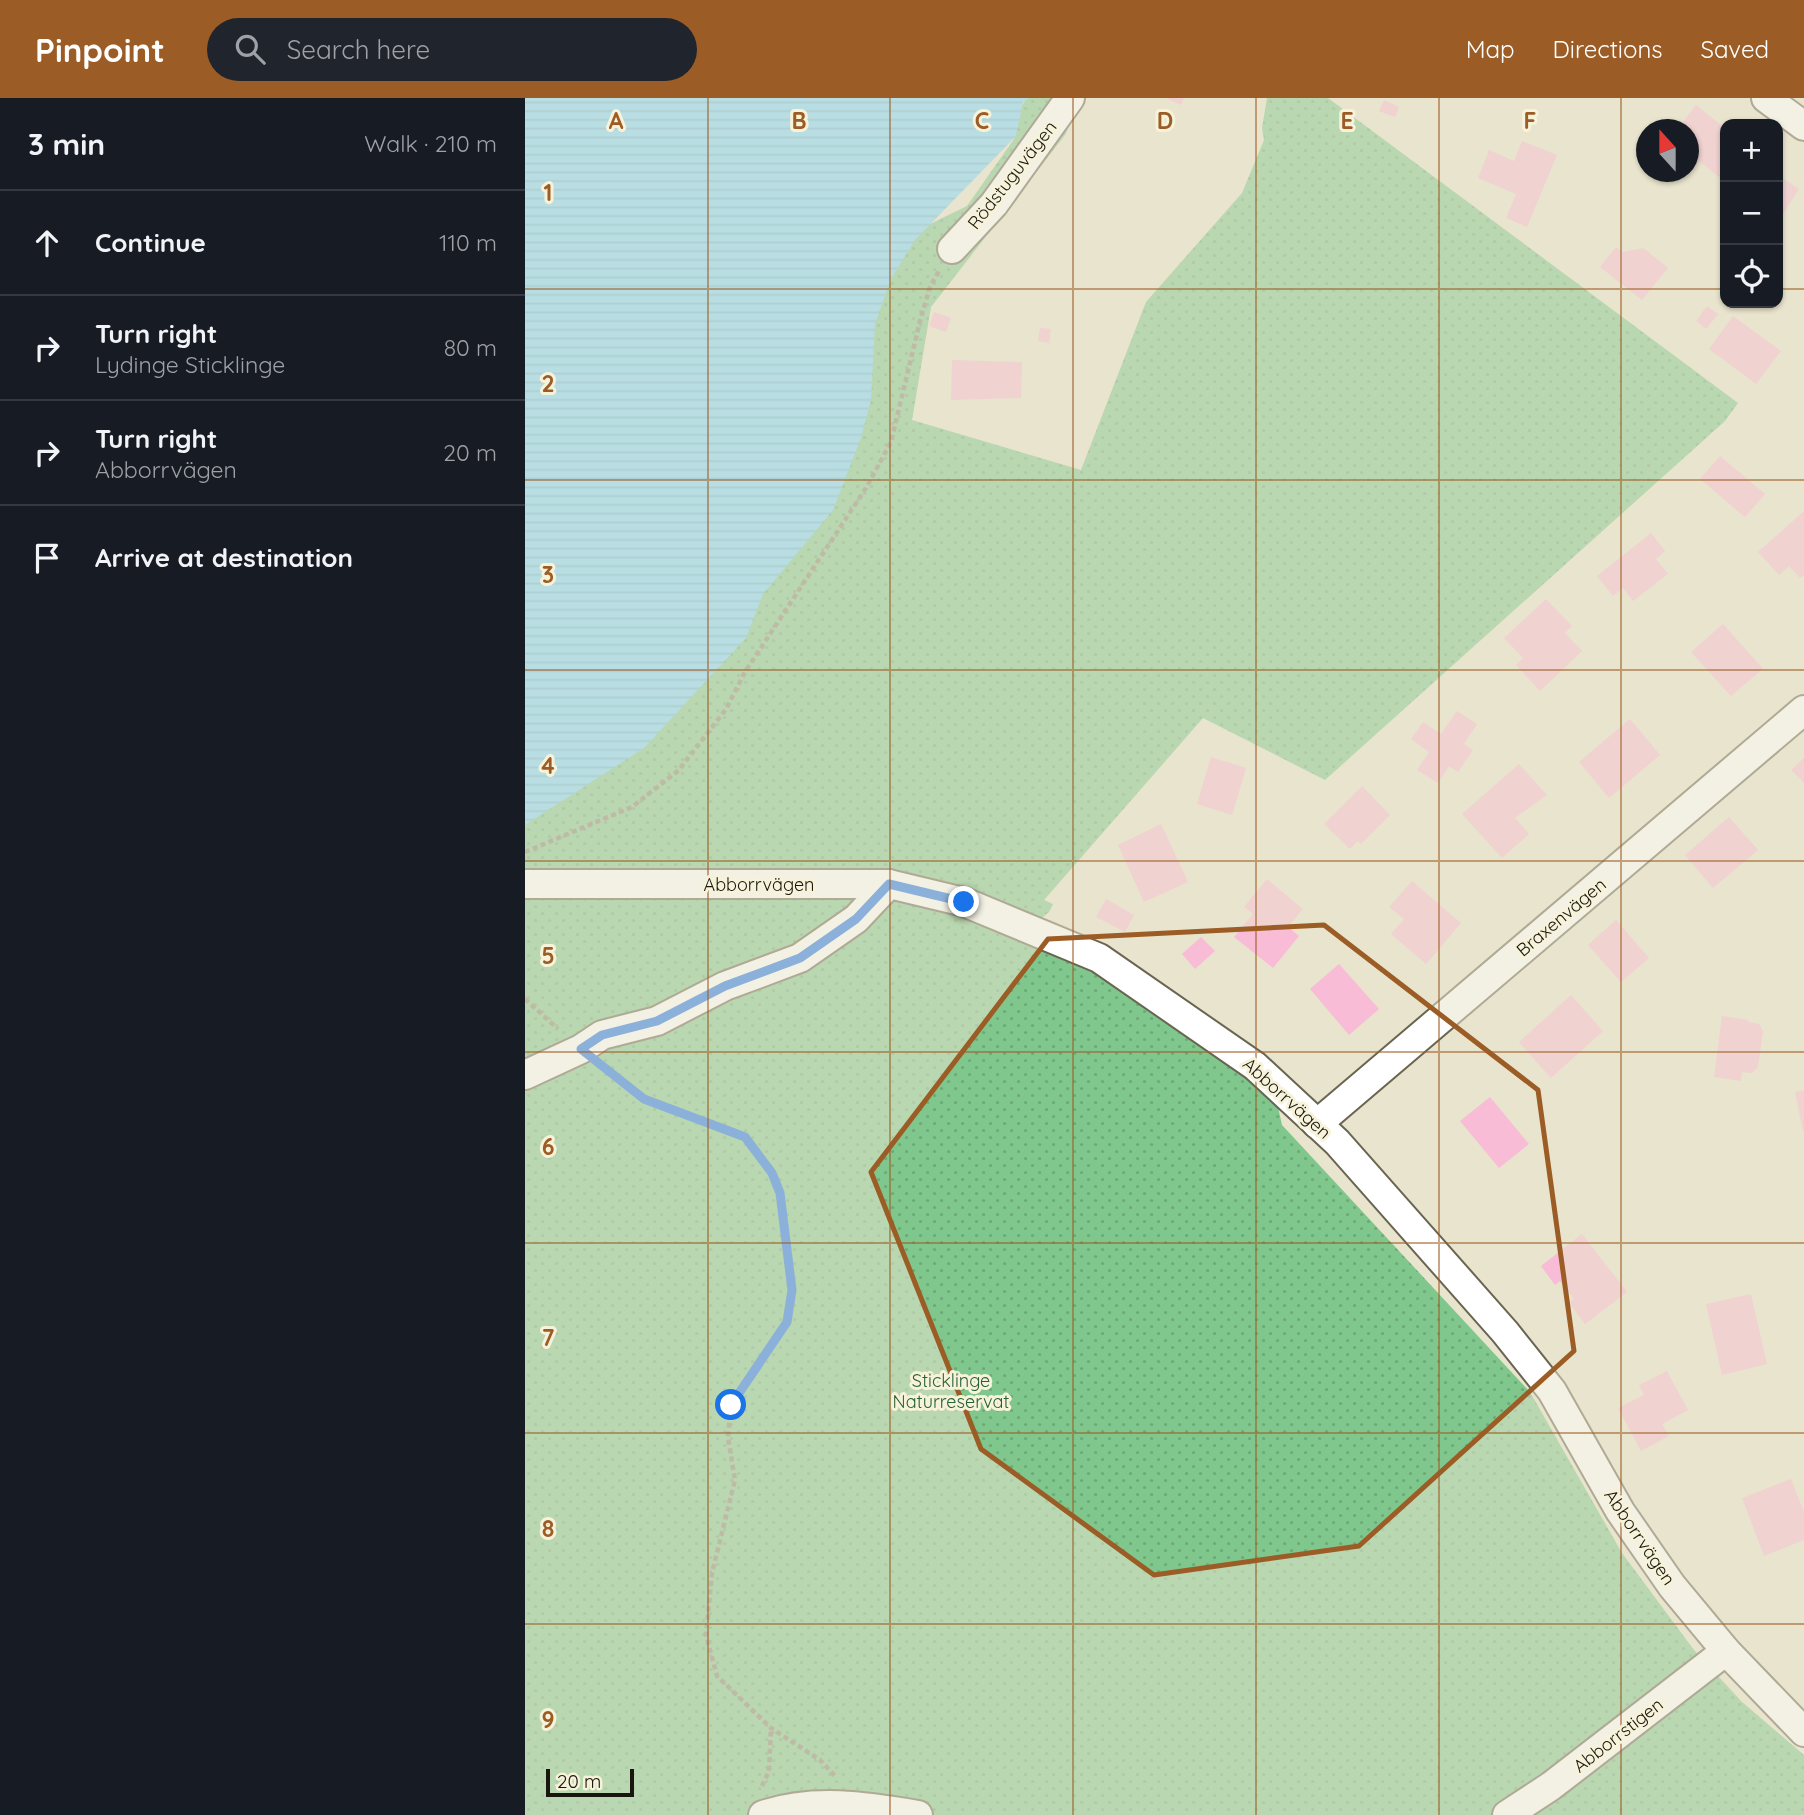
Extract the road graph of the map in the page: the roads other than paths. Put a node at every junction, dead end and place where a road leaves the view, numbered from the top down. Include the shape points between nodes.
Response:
1 (1070, 98) edge
2 (1766, 98) edge
3 (1804, 126) edge
4 (952, 249) road end
5 (1804, 710) edge
6 (525, 884) edge
7 (889, 884) junction
8 (525, 1075) edge
9 (1317, 1124) junction
10 (1726, 1651) junction
11 (1804, 1732) edge
12 (761, 1804) edge
13 (918, 1815) edge
14 (1507, 1815) edge

1 - 4 street, Rödstuguvägen via 994,204
2 - 3 street
5 - 9 street, Braxenvägen
6 - 7 street, Abborrvägen
7 - 8 street via 856,919 800,958 725,986 657,1021 602,1035
7 - 9 street, Abborrvägen via 964,902 1099,958 1255,1066
9 - 10 street, Abborrvägen via 1505,1332 1552,1391 1620,1511 1672,1586
10 - 11 street, Abborrvägen
10 - 14 street, Abborrstigen
12 - 13 street via 862,1805

